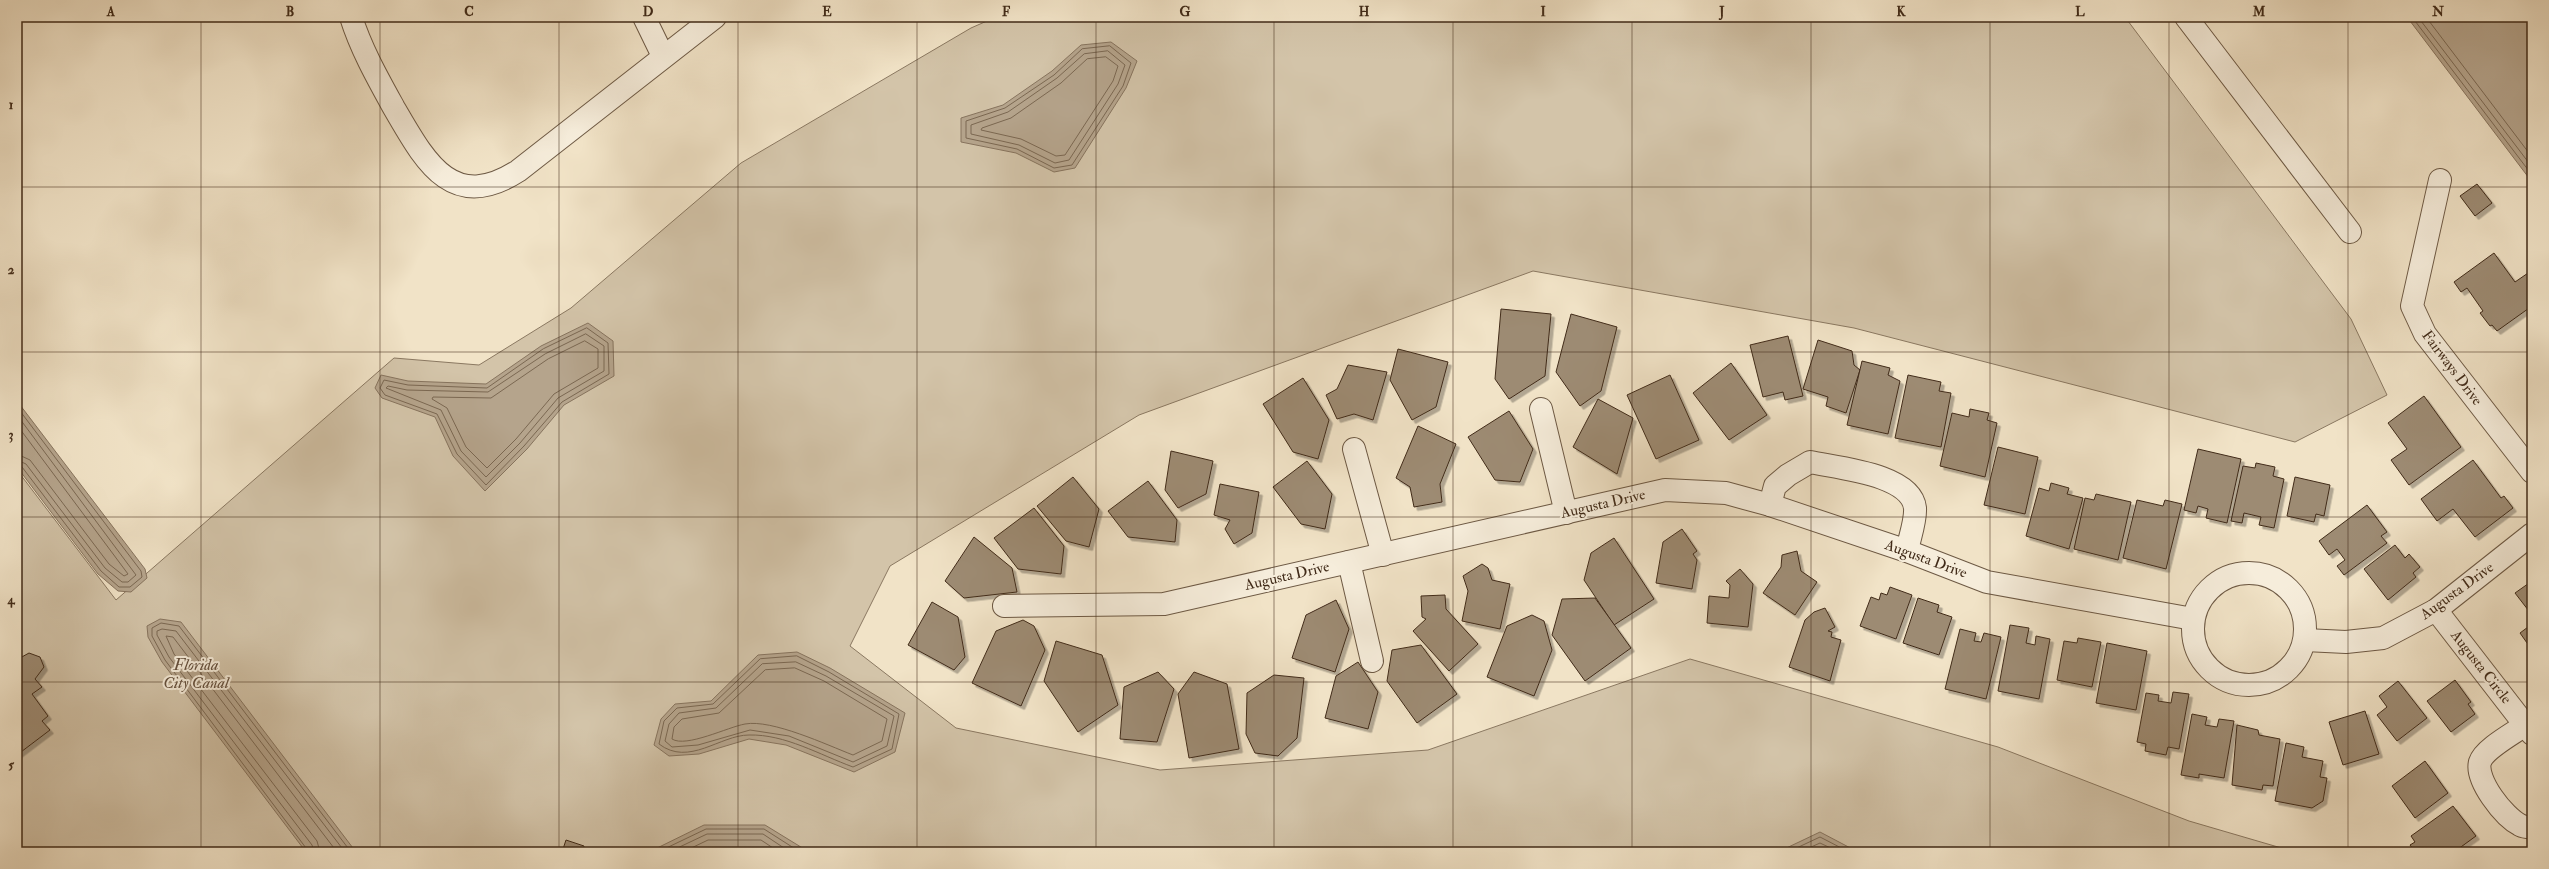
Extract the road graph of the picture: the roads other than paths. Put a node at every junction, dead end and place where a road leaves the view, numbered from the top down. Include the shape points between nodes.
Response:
1 (351, 17) edge
2 (644, 17) edge
3 (715, 17) edge
4 (2186, 17) edge
5 (663, 56) junction
6 (2440, 180) dead end
7 (2350, 232) dead end
8 (1541, 409) dead end
9 (1354, 449) dead end
10 (2532, 472) edge
11 (1770, 505) junction
12 (1566, 513) junction
13 (2532, 534) edge
14 (1907, 551) junction
15 (1383, 555) junction
16 (1349, 562) junction
17 (1004, 606) dead end
18 (2436, 610) junction
19 (2193, 619) junction
20 (2305, 640) junction
21 (1372, 661) dead end
22 (2529, 729) edge
23 (2532, 828) edge

1 - 5 street via 366,55 421,154 438,172 463,185 492,185 505,179
2 - 5 street
3 - 5 street
4 - 7 street
6 - 10 street, Fairways Drive via 2412,306 2425,334
8 - 12 street
9 - 15 street
11 - 12 street, Augusta Drive via 1726,493 1665,490
11 - 14 street, Augusta Drive
11 - 14 street via 1775,486 1810,462 1880,476 1904,488 1915,508
12 - 15 street, Augusta Drive
13 - 18 street, Augusta Drive
14 - 19 street, Augusta Drive via 1987,582
15 - 16 street, Augusta Drive
16 - 17 street, Augusta Drive via 1164,604
16 - 21 street
18 - 20 street, Augusta Drive via 2383,638 2346,642
18 - 22 street, Augusta Circle
19 - 20 street via 2193,638 2200,657 2212,672 2229,683 2249,686 2268,683 2286,673 2298,658
19 - 20 street via 2199,602 2214,584 2241,572 2259,573 2276,579 2290,590 2300,605 2305,622
22 - 23 street, Augusta Circle via 2492,748 2480,762 2480,779 2504,813 2520,825

